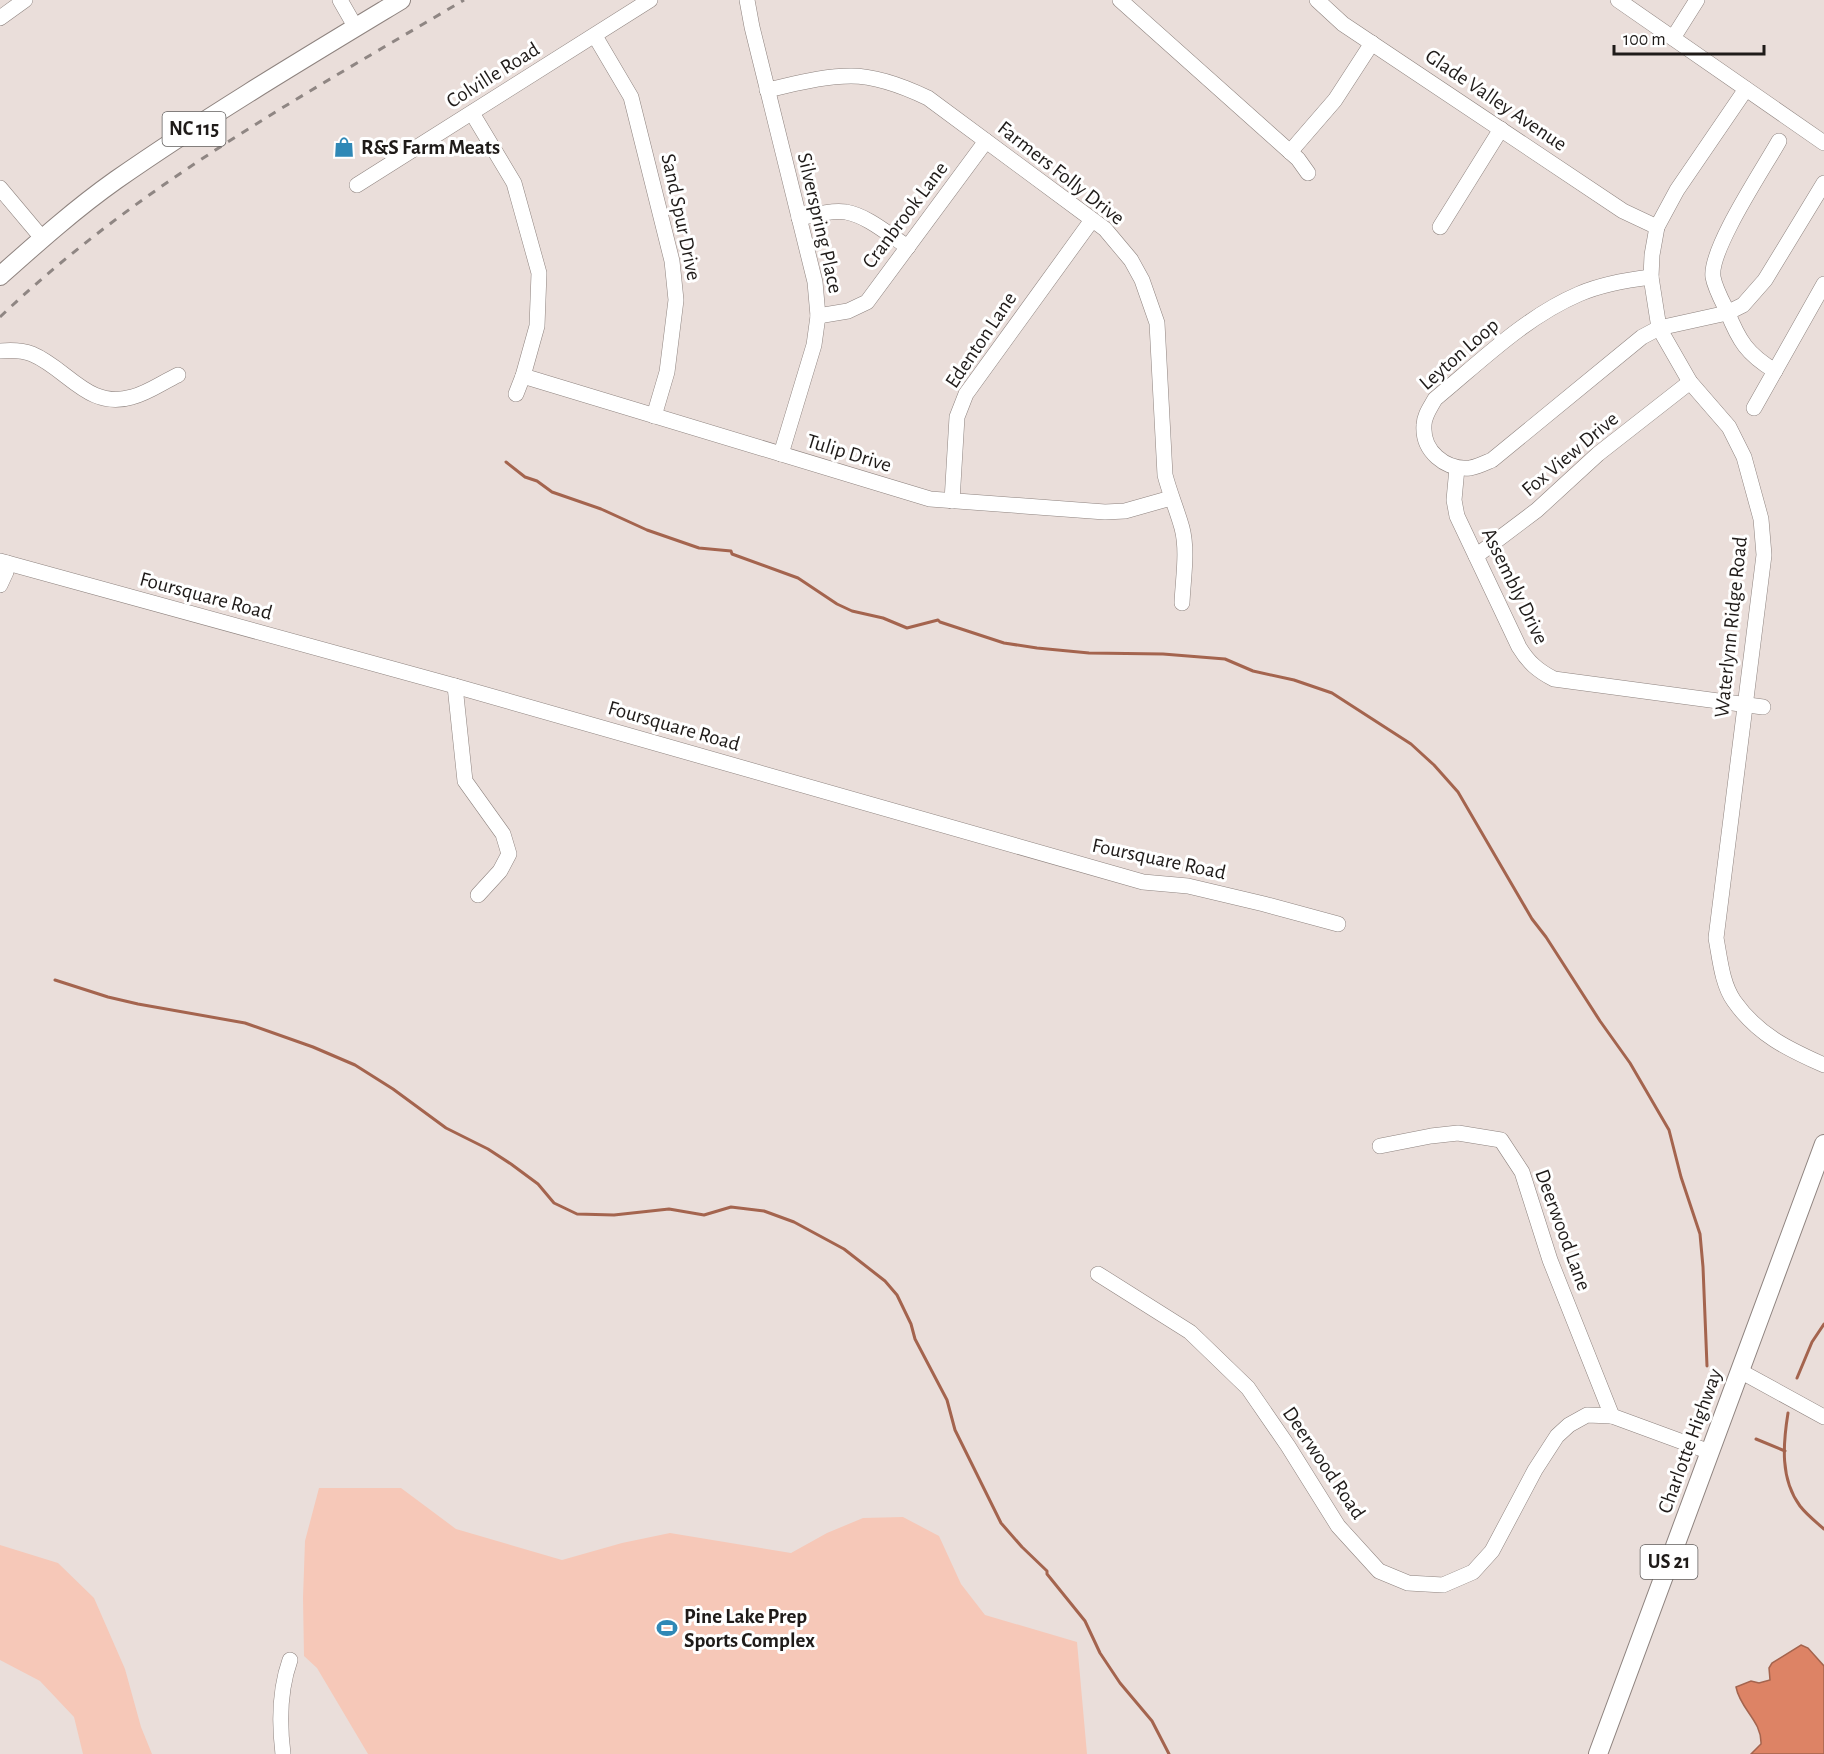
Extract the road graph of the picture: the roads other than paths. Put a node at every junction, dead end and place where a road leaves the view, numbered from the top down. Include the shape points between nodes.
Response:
1 (25, 0) edge
2 (340, 0) edge
3 (401, 0) edge
4 (650, 0) edge
5 (747, 0) edge
6 (1120, 0) edge
7 (1317, 0) edge
8 (1617, 0) edge
9 (1697, 0) edge
10 (0, 18) edge
11 (356, 28) junction
12 (595, 36) junction
13 (1673, 38) junction
14 (1372, 43) junction
15 (1746, 89) junction
16 (767, 90) junction
17 (472, 113) junction
18 (1501, 129) junction
19 (986, 141) junction
20 (1779, 141) dead end
21 (1824, 143) edge
22 (1290, 152) junction
23 (1308, 173) dead end
24 (1824, 183) edge
25 (357, 185) dead end
26 (0, 188) edge
27 (799, 218) junction
28 (1092, 220) junction
29 (1440, 227) dead end
30 (1657, 227) junction
31 (42, 238) junction
32 (908, 247) junction
33 (0, 276) edge
34 (1651, 277) junction
35 (1824, 284) edge
36 (1727, 313) junction
37 (818, 316) junction
38 (1659, 328) junction
39 (0, 351) edge
40 (1775, 371) junction
41 (178, 375) dead end
42 (524, 376) junction
43 (1690, 382) junction
44 (516, 394) dead end
45 (1754, 408) dead end
46 (654, 416) junction
47 (781, 454) junction
48 (1457, 468) junction
49 (1171, 498) junction
50 (952, 501) junction
51 (1476, 556) junction
52 (4, 562) edge
53 (0, 585) edge
54 (1182, 603) dead end
55 (455, 686) junction
56 (1745, 705) junction
57 (1763, 708) dead end
58 (478, 895) dead end
59 (1338, 924) dead end
60 (1824, 1065) edge
61 (1824, 1144) edge
62 (1380, 1146) dead end
63 (1098, 1274) dead end
64 (1740, 1371) junction
65 (1612, 1416) junction
66 (1824, 1417) edge
67 (1710, 1452) junction
68 (290, 1660) dead end
69 (283, 1754) edge
70 (1598, 1754) edge

1 - 10 street
2 - 11 street
3 - 11 main road, NC 115
4 - 12 street, Colville Road
5 - 16 street, Silverspring Place
6 - 22 street
7 - 14 street, Glade Valley Avenue
8 - 13 street
9 - 13 street
11 - 31 main road, NC 115 via 115,181
12 - 17 street, Colville Road
12 - 46 street, Sand Spur Drive via 631,97 672,261 675,309 667,372
13 - 15 street
14 - 18 street, Glade Valley Avenue
14 - 22 street via 1335,100
15 - 21 street
15 - 30 street, Waterlynn Ridge Road via 1677,190
16 - 19 street, Farmers Folly Drive via 854,76 901,85 928,98
16 - 27 street, Silverspring Place
17 - 25 street, Colville Road
17 - 42 street via 514,183 539,273 537,326
18 - 29 street
18 - 30 street, Glade Valley Avenue via 1623,211
19 - 28 street, Farmers Folly Drive
19 - 32 street, Cranbrook Lane
20 - 36 street via 1714,257 1713,277
22 - 23 street
24 - 36 street via 1765,280 1743,305
26 - 31 street
27 - 32 street via 845,212 861,217
27 - 37 street, Silverspring Place via 815,282
28 - 49 street, Farmers Folly Drive via 1105,229 1131,260 1157,322 1165,475
28 - 50 street, Edenton Lane via 966,393 957,417
30 - 34 street, Waterlynn Ridge Road
31 - 33 main road, NC 115
32 - 37 street, Cranbrook Lane via 867,302 848,312
34 - 38 street, Waterlynn Ridge Road
34 - 48 street, Leyton Loop via 1580,293 1552,308 1435,399 1424,426 1426,443 1432,454
35 - 40 street
36 - 38 street
36 - 40 street via 1744,347
37 - 47 street, Silverspring Place via 814,345
38 - 43 street, Waterlynn Ridge Road
38 - 48 street via 1641,337 1492,460 1473,468
39 - 41 street via 32,354 105,400 132,397
40 - 45 street
42 - 44 street
42 - 46 street, Tulip Drive
43 - 51 street, Fox View Drive
43 - 56 street, Waterlynn Ridge Road via 1729,427 1744,457 1761,519 1764,555
46 - 47 street, Tulip Drive
47 - 50 street, Tulip Drive via 930,499
48 - 51 street, Assembly Drive via 1457,516
49 - 50 street, Tulip Drive via 1125,511 1105,512
49 - 54 street, Farmers Folly Drive via 1185,544
51 - 56 street, Assembly Drive via 1519,647 1539,672 1554,679
52 - 53 street
52 - 55 street, Foursquare Road
55 - 58 street via 465,781 503,834 509,854 500,871
55 - 59 street, Foursquare Road via 1143,882 1188,886
56 - 57 street, Assembly Drive
56 - 60 street, Waterlynn Ridge Road via 1716,938 1723,974 1733,1000 1760,1029 1783,1047
61 - 64 main road, Charlotte Highway / US 21
62 - 65 street, Deerwood Lane via 1458,1133 1501,1140 1522,1172 1550,1260
63 - 65 street, Deerwood Road via 1190,1332 1248,1388 1338,1526 1379,1571 1408,1583 1443,1585 1473,1572 1492,1551 1557,1436 1587,1415
64 - 66 street
64 - 67 main road, Charlotte Highway / US 21
65 - 67 street, Deerwood Road
67 - 70 main road, Charlotte Highway / US 21
68 - 69 street via 281,1692

